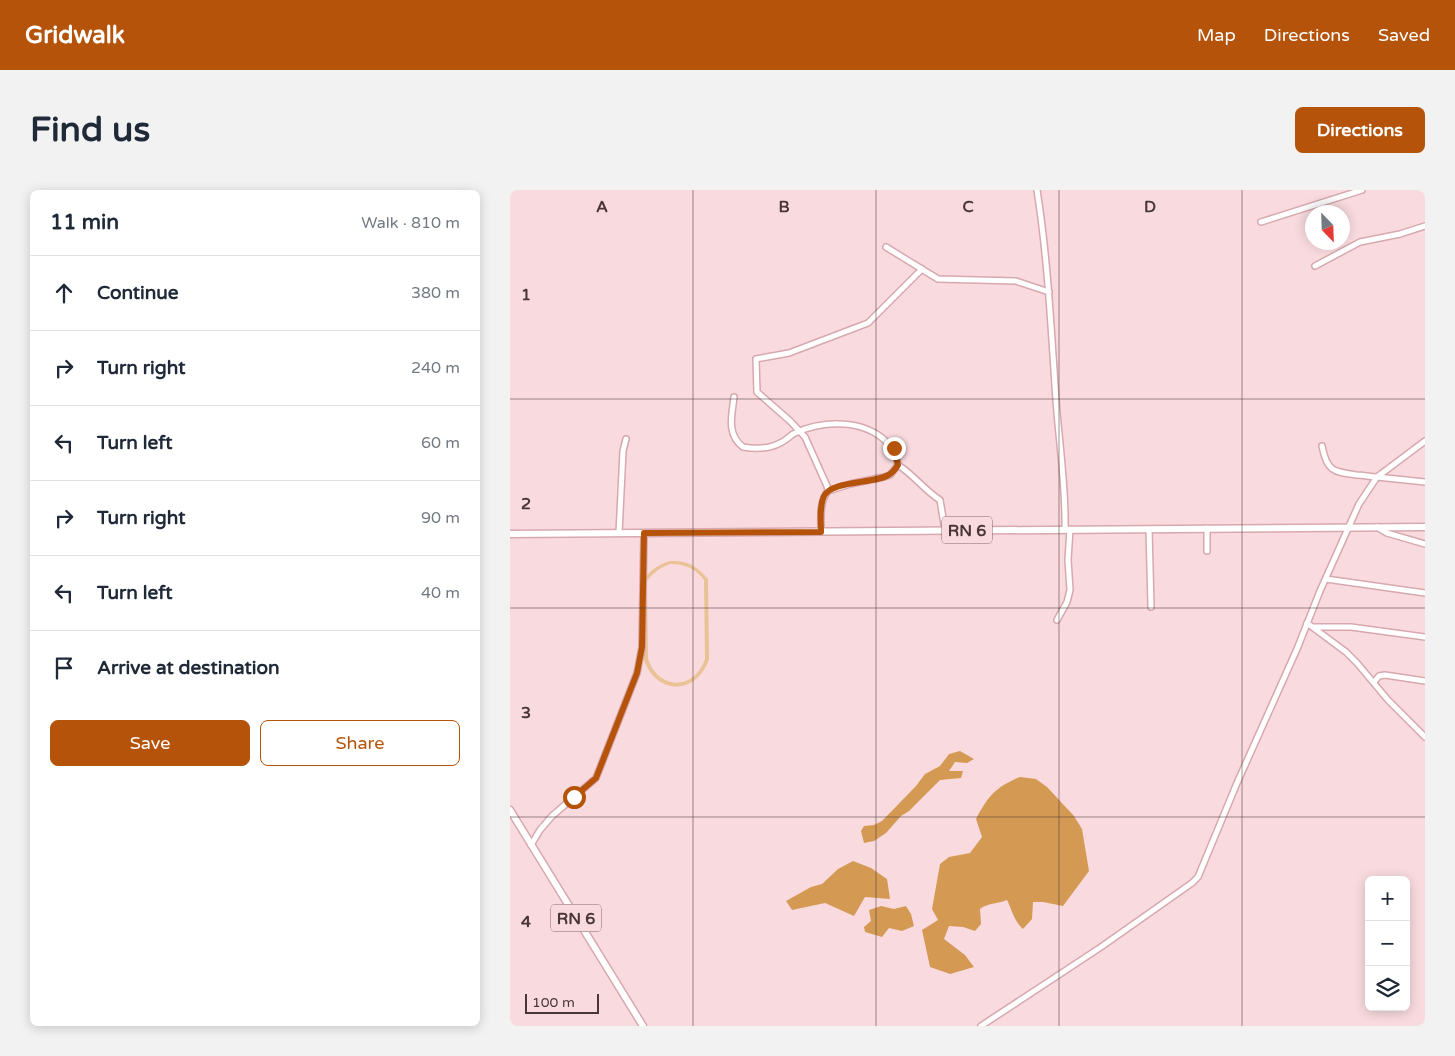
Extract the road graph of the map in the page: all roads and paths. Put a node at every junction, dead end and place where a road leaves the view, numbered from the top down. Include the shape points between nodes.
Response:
1 (1037, 190) edge
2 (1362, 190) edge
3 (1261, 222) dead end
4 (1425, 226) edge
5 (886, 247) dead end
6 (1315, 266) dead end
7 (922, 269) junction
8 (1049, 292) junction
9 (734, 397) dead end
10 (800, 432) junction
11 (626, 439) dead end
12 (1425, 441) edge
13 (1322, 446) dead end
14 (898, 465) junction
15 (1377, 477) junction
16 (1425, 482) edge
17 (828, 491) junction
18 (1350, 527) junction
19 (1376, 527) junction
20 (1425, 527) edge
21 (1207, 528) junction
22 (1068, 529) junction
23 (1149, 529) junction
24 (945, 530) junction
25 (821, 532) junction
26 (619, 533) junction
27 (644, 533) junction
28 (510, 534) edge
29 (1425, 544) edge
30 (1207, 551) dead end
31 (1326, 579) junction
32 (1425, 593) edge
33 (1151, 607) dead end
34 (1057, 620) dead end
35 (1307, 624) junction
36 (1314, 627) junction
37 (1425, 637) edge
38 (1374, 682) junction
39 (1425, 682) edge
40 (1424, 735) edge
41 (510, 810) edge
42 (531, 845) junction
43 (643, 1026) edge
44 (981, 1026) edge

1 - 8 street
2 - 3 street
4 - 6 street via 1360,242
5 - 7 street
7 - 8 street via 938,279 1016,281
7 - 10 street via 868,323 789,353 756,359 757,392
8 - 22 street
9 - 10 street via 732,432 743,447 765,448
10 - 14 street via 834,424 863,427 894,448
10 - 17 street via 813,453
11 - 26 street
12 - 15 street
13 - 15 street via 1334,471
14 - 17 street via 884,477
14 - 24 street via 940,500
15 - 16 street
15 - 18 street via 1365,493
17 - 25 street via 821,509
18 - 19 main road, RN 6
18 - 21 main road, RN 6
18 - 31 street
19 - 20 main road, RN 6
19 - 29 street
21 - 23 main road, RN 6
21 - 30 street
22 - 23 main road, RN 6
22 - 24 main road, RN 6
22 - 34 street via 1070,590
23 - 33 street
24 - 25 main road, RN 6
25 - 27 main road, RN 6
26 - 27 main road, RN 6
26 - 28 main road, RN 6
27 - 42 street via 642,647 637,673 596,778 552,816
31 - 32 street
31 - 35 street
35 - 36 street
35 - 44 street via 1198,877 1101,947
36 - 37 street
36 - 38 street via 1346,652
38 - 39 street via 1385,675
38 - 40 street
41 - 42 main road, RN 6
42 - 43 main road, RN 6

